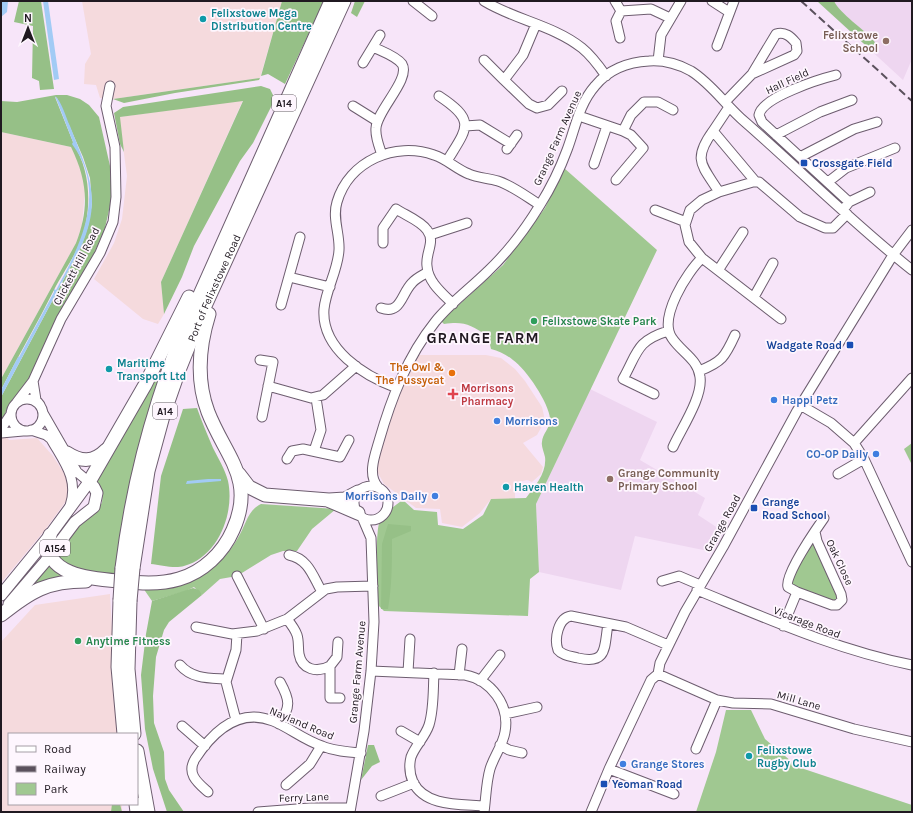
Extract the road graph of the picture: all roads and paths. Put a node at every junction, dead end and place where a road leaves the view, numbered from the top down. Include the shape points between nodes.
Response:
1 (331, 1) edge
2 (344, 1) edge
3 (413, 1) edge
4 (484, 1) edge
5 (615, 1) edge
6 (681, 1) edge
7 (712, 1) edge
8 (734, 1) edge
9 (621, 12) junction
10 (729, 12) junction
11 (432, 16) dead end
12 (670, 18) junction
13 (536, 24) junction
14 (380, 35) dead end
15 (620, 38) dead end
16 (717, 46) dead end
17 (372, 47) junction
18 (484, 60) dead end
19 (658, 61) junction
20 (363, 63) dead end
21 (752, 74) junction
22 (836, 75) dead end
23 (606, 76) junction
24 (504, 80) junction
25 (110, 86) dead end
26 (562, 91) dead end
27 (439, 96) dead end
28 (852, 100) dead end
29 (727, 105) junction
30 (353, 106) dead end
31 (673, 110) dead end
32 (579, 116) junction
33 (761, 120) junction
34 (377, 122) junction
35 (876, 122) dead end
36 (465, 126) junction
37 (607, 126) junction
38 (754, 130) junction
39 (623, 131) junction
40 (713, 131) junction
41 (517, 135) dead end
42 (776, 135) junction
43 (895, 148) dead end
44 (382, 155) junction
45 (800, 157) junction
46 (447, 161) junction
47 (594, 164) dead end
48 (616, 180) dead end
49 (755, 181) junction
50 (828, 182) junction
51 (719, 192) junction
52 (870, 192) dead end
53 (849, 202) junction
54 (540, 205) junction
55 (238, 206) junction
56 (655, 210) dead end
57 (845, 212) junction
58 (686, 222) junction
59 (467, 223) dead end
60 (912, 230) edge
61 (743, 232) dead end
62 (430, 235) junction
63 (300, 237) dead end
64 (383, 243) dead end
65 (893, 255) junction
66 (702, 258) junction
67 (225, 263) junction
68 (773, 264) dead end
69 (719, 269) junction
70 (912, 270) edge
71 (428, 272) junction
72 (288, 277) junction
73 (330, 287) junction
74 (754, 297) junction
75 (453, 304) junction
76 (281, 305) dead end
77 (381, 308) dead end
78 (781, 319) dead end
79 (668, 331) junction
80 (735, 335) dead end
81 (260, 360) dead end
82 (356, 366) junction
83 (699, 371) junction
84 (912, 378) edge
85 (33, 381) junction
86 (268, 386) junction
87 (397, 388) junction
88 (912, 391) edge
89 (654, 394) dead end
90 (316, 398) junction
91 (893, 400) junction
92 (17, 402) junction
93 (802, 406) junction
94 (42, 409) junction
95 (11, 414) junction
96 (262, 417) dead end
97 (1, 430) edge
98 (29, 431) junction
99 (1, 433) edge
100 (349, 440) dead end
101 (854, 443) junction
102 (673, 447) dead end
103 (108, 448) junction
104 (314, 451) junction
105 (67, 452) junction
106 (287, 459) dead end
107 (864, 459) junction
108 (238, 472) junction
109 (838, 474) dead end
110 (372, 475) junction
111 (89, 482) junction
112 (378, 486) junction
113 (359, 490) junction
114 (265, 495) junction
115 (329, 500) junction
116 (69, 507) junction
117 (360, 515) junction
118 (383, 515) junction
119 (824, 518) dead end
120 (237, 520) junction
121 (815, 532) junction
122 (50, 535) junction
123 (371, 538) junction
124 (50, 555) junction
125 (289, 555) dead end
126 (912, 562) edge
127 (127, 568) junction
128 (237, 576) dead end
129 (105, 580) junction
130 (662, 581) dead end
131 (373, 586) junction
132 (698, 588) junction
133 (322, 592) junction
134 (797, 592) junction
135 (1, 595) edge
136 (125, 601) junction
137 (1, 614) edge
138 (287, 620) junction
139 (608, 624) junction
140 (783, 626) junction
141 (196, 627) dead end
142 (264, 629) junction
143 (238, 634) junction
144 (410, 639) dead end
145 (338, 642) dead end
146 (668, 645) junction
147 (462, 649) dead end
148 (500, 655) dead end
149 (180, 665) dead end
150 (912, 665) edge
151 (330, 666) junction
152 (371, 671) junction
153 (408, 672) junction
154 (434, 673) junction
155 (658, 674) junction
156 (459, 675) junction
157 (226, 679) junction
158 (480, 681) junction
159 (280, 682) dead end
160 (340, 698) dead end
161 (717, 700) junction
162 (537, 707) dead end
163 (505, 714) junction
164 (236, 720) junction
165 (279, 724) junction
166 (182, 726) dead end
167 (401, 731) dead end
168 (124, 733) edge
169 (134, 733) edge
170 (420, 742) junction
171 (912, 742) edge
172 (500, 745) junction
173 (205, 746) junction
174 (321, 746) junction
175 (696, 749) dead end
176 (361, 753) junction
177 (522, 753) dead end
178 (138, 757) edge
179 (609, 769) junction
180 (414, 783) junction
181 (286, 785) dead end
182 (208, 792) dead end
183 (674, 794) dead end
184 (381, 796) dead end
185 (484, 809) edge
186 (350, 810) edge
187 (148, 812) edge
188 (258, 812) edge
189 (591, 812) edge

1 - 55 highway, Port of Felixstowe Road / A14
2 - 67 highway, Port of Felixstowe Road / A14
3 - 11 street
4 - 13 street
5 - 9 street
6 - 12 street
7 - 10 street
8 - 10 street
9 - 12 street via 651,9
9 - 15 street via 616,21
10 - 16 street
12 - 19 street via 659,40
13 - 23 street via 555,31 577,44 590,55
13 - 24 street via 523,55
14 - 17 street
17 - 20 street
17 - 34 street via 397,60 403,66 404,72
18 - 24 street
19 - 23 street, Grange Farm Avenue via 629,64
19 - 29 street, Grange Farm Avenue via 690,71
21 - 21 street via 776,34 787,34 796,43 797,51 794,55
21 - 29 street
22 - 33 street, Hall Field via 805,84 766,104 759,112
23 - 32 street, Grange Farm Avenue via 588,96
24 - 26 street via 537,108 548,105
25 - 85 street, Clickett Hill Road via 106,106 116,147 113,222 100,252 61,319
27 - 36 street via 459,111
28 - 42 street via 820,112
29 - 38 street, Grange Farm Avenue
29 - 40 street
30 - 34 street
31 - 39 street via 658,102 644,102 631,115
32 - 37 street
32 - 54 street, Grange Farm Avenue via 566,152
33 - 38 street, Hall Field
33 - 42 street
34 - 44 street via 377,139
35 - 45 street via 842,135
36 - 41 street via 480,125 509,147
36 - 46 street
37 - 39 street
37 - 47 street
38 - 57 street, Grange Farm Avenue
39 - 48 street via 643,148
40 - 49 street
40 - 51 street via 705,142 700,156 703,166
42 - 45 street
43 - 50 street via 846,168
44 - 46 street via 415,150
44 - 73 street via 354,172 340,194 335,212 339,255
45 - 50 street
46 - 54 street via 470,174 501,182
49 - 51 street
49 - 57 street via 796,214 825,228 833,228
50 - 53 street
51 - 58 street via 696,204 690,210
52 - 53 street
53 - 57 street
54 - 75 street, Grange Farm Avenue via 500,258
55 - 103 highway via 218,238 144,385
55 - 127 highway, Port of Felixstowe Road / A14 via 158,396 130,508
56 - 58 street
57 - 65 street, Grange Farm Avenue
58 - 66 street via 689,242
59 - 62 street
60 - 65 street, Grange Road
61 - 69 street
62 - 64 street via 424,226 396,209 384,228
62 - 71 street
63 - 72 street
65 - 70 street, Grange Farm Avenue
65 - 93 street, Grange Road
66 - 69 street
66 - 79 street via 690,271 670,311
67 - 108 highway via 218,293 205,328 200,355 200,375 208,413
67 - 127 highway, Port of Felixstowe Road / A14 via 179,370 163,416
68 - 74 street
69 - 74 street
71 - 75 street via 434,284
71 - 77 street via 412,283 398,306 389,310
72 - 73 street
72 - 76 street
73 - 82 street via 324,308 327,329 331,339
74 - 78 street
75 - 87 street, Grange Farm Avenue via 425,336
79 - 83 street
79 - 89 street via 644,341 623,379
80 - 83 street via 724,358
81 - 86 street via 273,362
82 - 87 street via 369,376
82 - 90 street via 323,395
83 - 102 street via 699,392
84 - 91 street
85 - 92 street, Clickett Hill Road
85 - 94 street via 36,400
86 - 90 street
86 - 96 street
87 - 110 street, Grange Farm Avenue via 381,436
88 - 91 street
90 - 104 street via 321,430
91 - 101 street
92 - 94 street via 30,399
92 - 95 street
93 - 101 street via 831,423
93 - 132 street, Grange Road
94 - 98 street via 39,425
94 - 105 street
95 - 97 street
95 - 98 street via 17,428
98 - 99 street
98 - 116 street via 46,435 51,439 71,475 74,489
100 - 104 street via 340,457
101 - 107 street
103 - 105 highway via 102,454 88,460 77,459
103 - 111 highway
104 - 106 street via 294,450
105 - 111 street via 77,472
107 - 109 street
107 - 126 street
108 - 114 highway via 249,487
108 - 120 highway via 241,493
110 - 112 street via 374,483
110 - 113 street, Grange Farm Avenue
111 - 116 main road, A154
111 - 124 main road, A154 via 97,493 94,507 76,522
112 - 113 street via 366,486
112 - 118 street via 388,501 387,510
113 - 115 highway via 345,499
113 - 117 street via 354,503
114 - 115 highway
114 - 120 highway via 249,502
115 - 117 highway
116 - 122 main road, A154
117 - 118 street via 375,519
117 - 123 street, Grange Farm Avenue
118 - 123 street, Grange Farm Avenue
119 - 121 street, Oak Close
120 - 129 highway via 222,549 205,566 189,575 154,583
121 - 134 street, Oak Close via 787,582 788,587
121 - 134 street, Oak Close via 842,600 837,605 832,605
122 - 124 highway
122 - 135 main road, A154
123 - 131 street, Grange Farm Avenue
124 - 129 highway via 66,571
124 - 137 main road, A154
125 - 133 street via 302,560 310,568
127 - 136 highway, Port of Felixstowe Road / A14, bridge
128 - 142 street
129 - 137 highway via 44,586
130 - 132 street, Vicarage Road via 679,576
131 - 133 street via 337,587
131 - 152 street, Grange Farm Avenue
132 - 140 street, Vicarage Road
132 - 146 street, Grange Road
133 - 138 street
134 - 140 street
136 - 168 highway, Port of Felixstowe Road / A14 via 118,667
136 - 169 highway, Port of Felixstowe Road / A14
138 - 142 street
138 - 151 street via 296,634 299,656 303,664 312,670
139 - 139 street via 574,616 566,617 559,627 556,641 558,650 565,655 596,660 602,654
139 - 146 street via 634,630
140 - 150 street, Vicarage Road via 857,653
141 - 143 street
142 - 143 street
143 - 157 street via 236,650
144 - 153 street
145 - 151 street via 337,657
146 - 155 street, Grange Road via 660,662
147 - 156 street
148 - 158 street
149 - 157 street via 190,674
151 - 160 street via 330,698
152 - 153 street
152 - 176 street, Grange Farm Avenue
153 - 154 street
154 - 156 street
154 - 170 street via 431,718
155 - 161 street, Mill Lane
155 - 179 street, Grange Road via 651,680
156 - 158 street via 471,676
157 - 164 street via 227,693
158 - 163 street via 493,689
159 - 165 street via 288,704 286,714
161 - 171 street, Mill Lane via 771,704 854,729
161 - 175 street
162 - 163 street
163 - 172 street via 506,730
164 - 165 street, Nayland Road via 259,718
164 - 173 street, Nayland Road via 220,729
165 - 174 street, Nayland Road
166 - 173 street
167 - 170 street
170 - 180 street via 410,763
172 - 177 street
172 - 185 street via 490,771
173 - 182 street, Nayland Road via 194,761 192,769 196,782
174 - 176 street, Nayland Road via 343,752
174 - 181 street via 310,764
176 - 186 street, Grange Farm Avenue
178 - 187 highway
179 - 183 street
179 - 189 street, Grange Road
180 - 184 street
180 - 185 street via 420,792 430,798
186 - 188 street, Ferry Lane via 310,808

